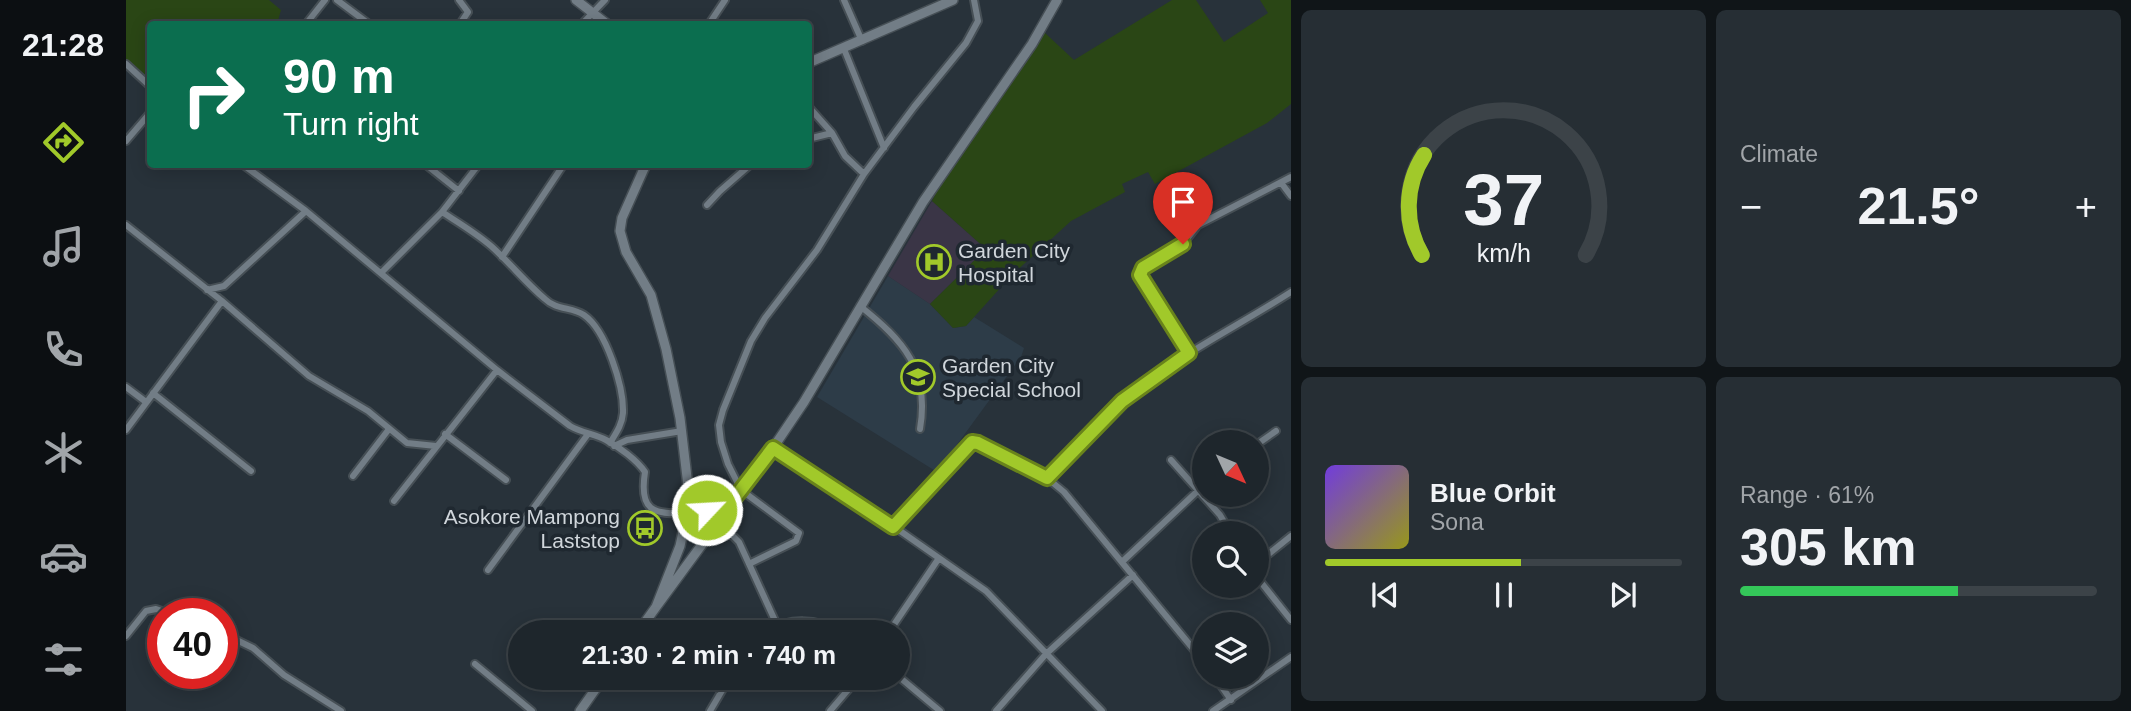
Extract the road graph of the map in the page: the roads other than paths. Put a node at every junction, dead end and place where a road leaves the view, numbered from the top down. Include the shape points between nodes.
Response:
1 (325, 0) edge
2 (337, 0) edge
3 (459, 0) edge
4 (576, 0) edge
5 (605, 0) edge
6 (726, 0) edge
7 (844, 0) edge
8 (953, 0) edge
9 (974, 0) edge
10 (1057, 0) edge
11 (593, 14) junction
12 (308, 21) edge
13 (365, 21) edge
14 (462, 21) edge
15 (585, 21) edge
16 (603, 21) edge
17 (711, 21) edge
18 (862, 41) junction
19 (844, 49) junction
20 (812, 62) edge
21 (126, 64) edge
22 (147, 83) edge
23 (812, 110) edge
24 (147, 116) edge
25 (832, 133) junction
26 (812, 138) edge
27 (126, 141) edge
28 (884, 148) junction
29 (247, 168) edge
30 (430, 168) edge
31 (476, 168) edge
32 (561, 168) edge
33 (644, 168) edge
34 (746, 168) edge
35 (864, 174) junction
36 (1291, 177) edge
37 (1282, 184) junction
38 (458, 191) junction
39 (1291, 196) edge
40 (707, 205) dead end
41 (306, 211) junction
42 (442, 212) junction
43 (126, 225) edge
44 (502, 257) junction
45 (382, 272) junction
46 (207, 290) junction
47 (1291, 292) edge
48 (222, 301) junction
49 (860, 306) junction
50 (1189, 353) junction
51 (497, 370) junction
52 (126, 387) edge
53 (153, 393) junction
54 (146, 402) junction
55 (126, 429) edge
56 (389, 429) junction
57 (920, 429) dead end
58 (682, 431) junction
59 (1276, 431) dead end
60 (445, 434) junction
61 (588, 434) junction
62 (1269, 436) edge
63 (612, 444) junction
64 (436, 446) junction
65 (773, 448) junction
66 (1171, 460) dead end
67 (251, 471) dead end
68 (354, 476) dead end
69 (1047, 478) junction
70 (506, 481) dead end
71 (1192, 486) edge
72 (741, 490) junction
73 (1192, 497) edge
74 (394, 501) dead end
75 (727, 508) junction
76 (687, 513) junction
77 (718, 521) junction
78 (893, 527) junction
79 (1291, 536) edge
80 (1269, 554) edge
81 (939, 558) junction
82 (1123, 561) junction
83 (749, 564) junction
84 (488, 570) dead end
85 (1133, 575) junction
86 (1269, 592) edge
87 (656, 607) junction
88 (147, 611) edge
89 (647, 620) edge
90 (775, 620) edge
91 (897, 620) edge
92 (1291, 620) edge
93 (126, 636) edge
94 (238, 641) edge
95 (1192, 647) edge
96 (1046, 654) junction
97 (1291, 657) edge
98 (475, 664) dead end
99 (910, 686) edge
100 (1223, 689) edge
101 (595, 690) edge
102 (848, 690) edge
103 (721, 691) edge
104 (1231, 700) junction
105 (341, 711) edge
106 (532, 711) edge
107 (580, 711) edge
108 (710, 711) edge
109 (830, 711) edge
110 (940, 711) edge
111 (996, 711) edge
112 (1102, 711) edge
113 (1213, 711) edge

1 - 12 street
2 - 13 street
3 - 14 street via 468,12
4 - 11 street
5 - 11 street
6 - 17 street
7 - 18 street
8 - 18 street
9 - 28 street via 975,28
10 - 49 street
11 - 15 street
11 - 16 street
18 - 19 street
19 - 20 street
19 - 28 street
21 - 22 street
23 - 25 street
24 - 27 street
25 - 26 street
25 - 35 street via 845,156
28 - 35 street
29 - 41 street
30 - 38 street
31 - 38 street
32 - 44 street
33 - 58 street via 620,231 626,252 651,295
34 - 40 street
35 - 72 street via 824,240 751,341 723,410 721,442
36 - 37 street
37 - 39 street
37 - 50 street via 1198,225 1183,244 1140,271
38 - 42 street
41 - 45 street
41 - 46 street via 224,286
42 - 44 street
42 - 45 street
43 - 46 street
44 - 63 street via 546,300 589,318 607,347 616,369 623,414
45 - 51 street
46 - 48 street
47 - 50 street
48 - 53 street
48 - 56 street via 309,376
49 - 57 street via 890,329 913,362 922,397
49 - 65 street
50 - 69 street via 1122,401
51 - 60 street
51 - 61 street via 570,426
52 - 54 street
53 - 54 street
53 - 67 street
54 - 55 street
56 - 64 street via 407,443
56 - 68 street
58 - 63 street
58 - 76 street
59 - 62 street
60 - 64 street
60 - 70 street
61 - 63 street
61 - 84 street
63 - 76 street via 644,469 643,498 655,512
64 - 74 street
65 - 72 street
65 - 78 street
66 - 71 street
69 - 78 street via 972,442
69 - 82 street
72 - 75 street
72 - 83 street via 799,533 796,541
73 - 82 street
75 - 76 street
75 - 77 street
76 - 87 street via 680,546
77 - 83 street via 733,534
77 - 87 street
78 - 81 street
79 - 80 street
81 - 91 street
81 - 96 street via 986,591
82 - 85 street
83 - 90 street
85 - 95 street
85 - 96 street
86 - 92 street
87 - 89 street
88 - 93 street
94 - 105 street
96 - 111 street
96 - 112 street
97 - 104 street
98 - 106 street
99 - 110 street
100 - 104 street
101 - 107 street
102 - 109 street
103 - 108 street
104 - 113 street

